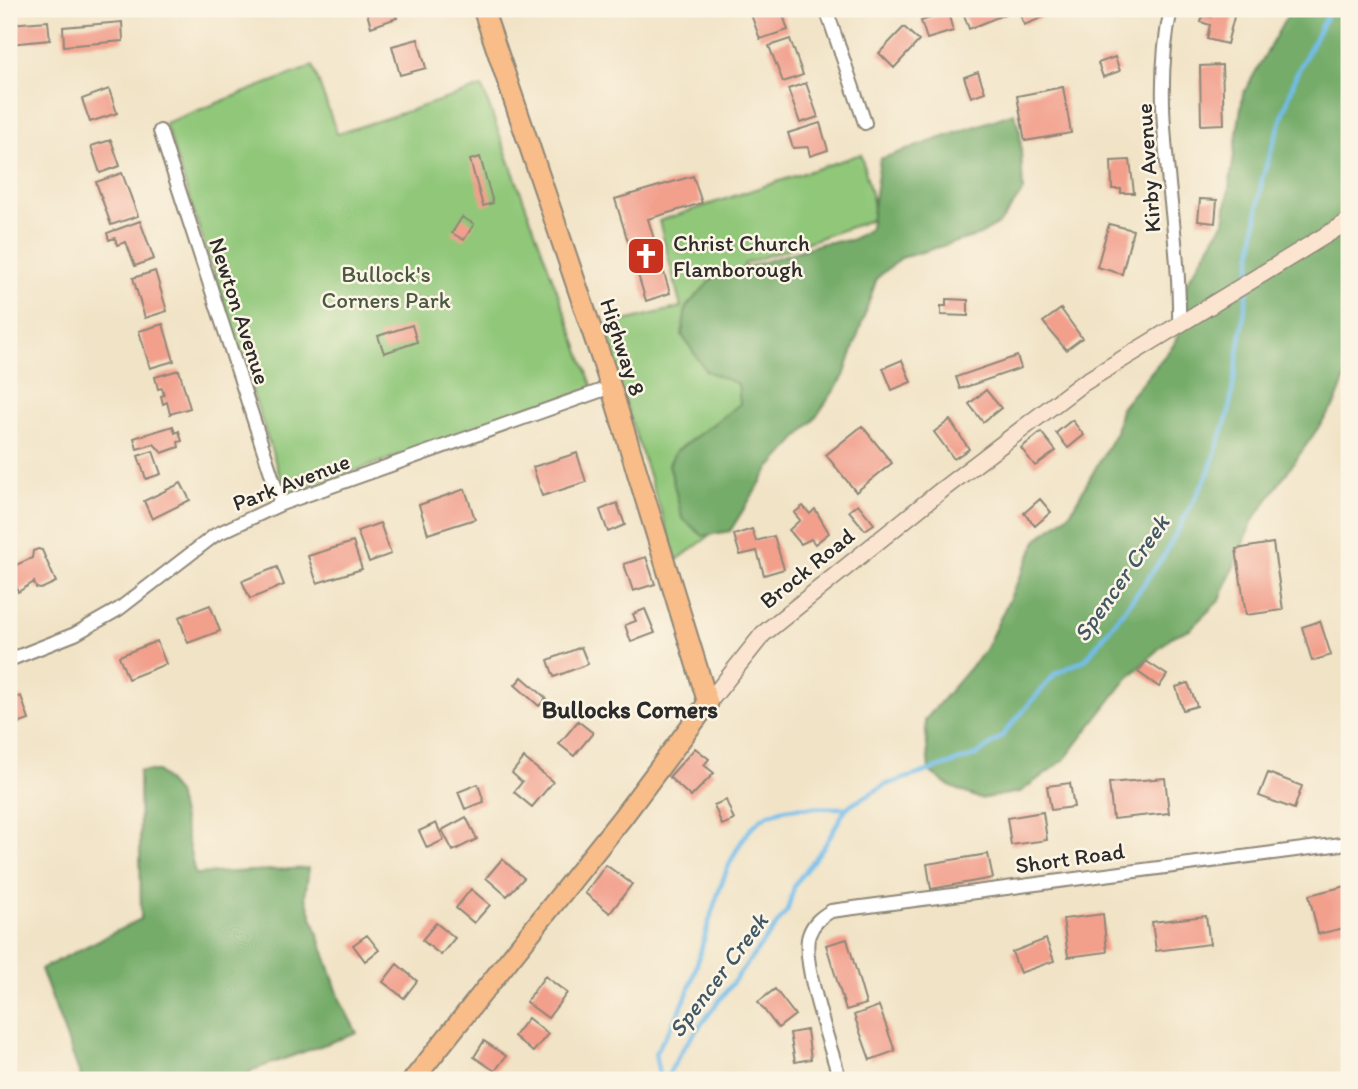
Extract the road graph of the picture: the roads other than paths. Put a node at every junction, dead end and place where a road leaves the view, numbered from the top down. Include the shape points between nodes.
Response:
1 (483, 9) edge
2 (826, 9) edge
3 (1171, 9) edge
4 (865, 123) dead end
5 (160, 131) dead end
6 (1349, 221) edge
7 (1179, 324) junction
8 (611, 387) junction
9 (281, 504) junction
10 (9, 660) edge
11 (708, 703) junction
12 (1349, 843) edge
13 (412, 1080) edge
14 (840, 1080) edge

1 - 8 main road, Highway 8
2 - 4 street
3 - 7 street, Kirby Avenue via 1163,45 1162,113 1180,292
5 - 9 street, Newton Avenue
6 - 7 main road, Brock Road
7 - 11 main road, Brock Road via 1080,385 932,498 763,634
8 - 9 street, Park Avenue
8 - 11 main road, Highway 8
9 - 10 street, Park Avenue via 215,535 119,609 75,634
11 - 13 main road, Brock Road
12 - 14 street, Short Road via 843,907 816,921 808,936 807,957

